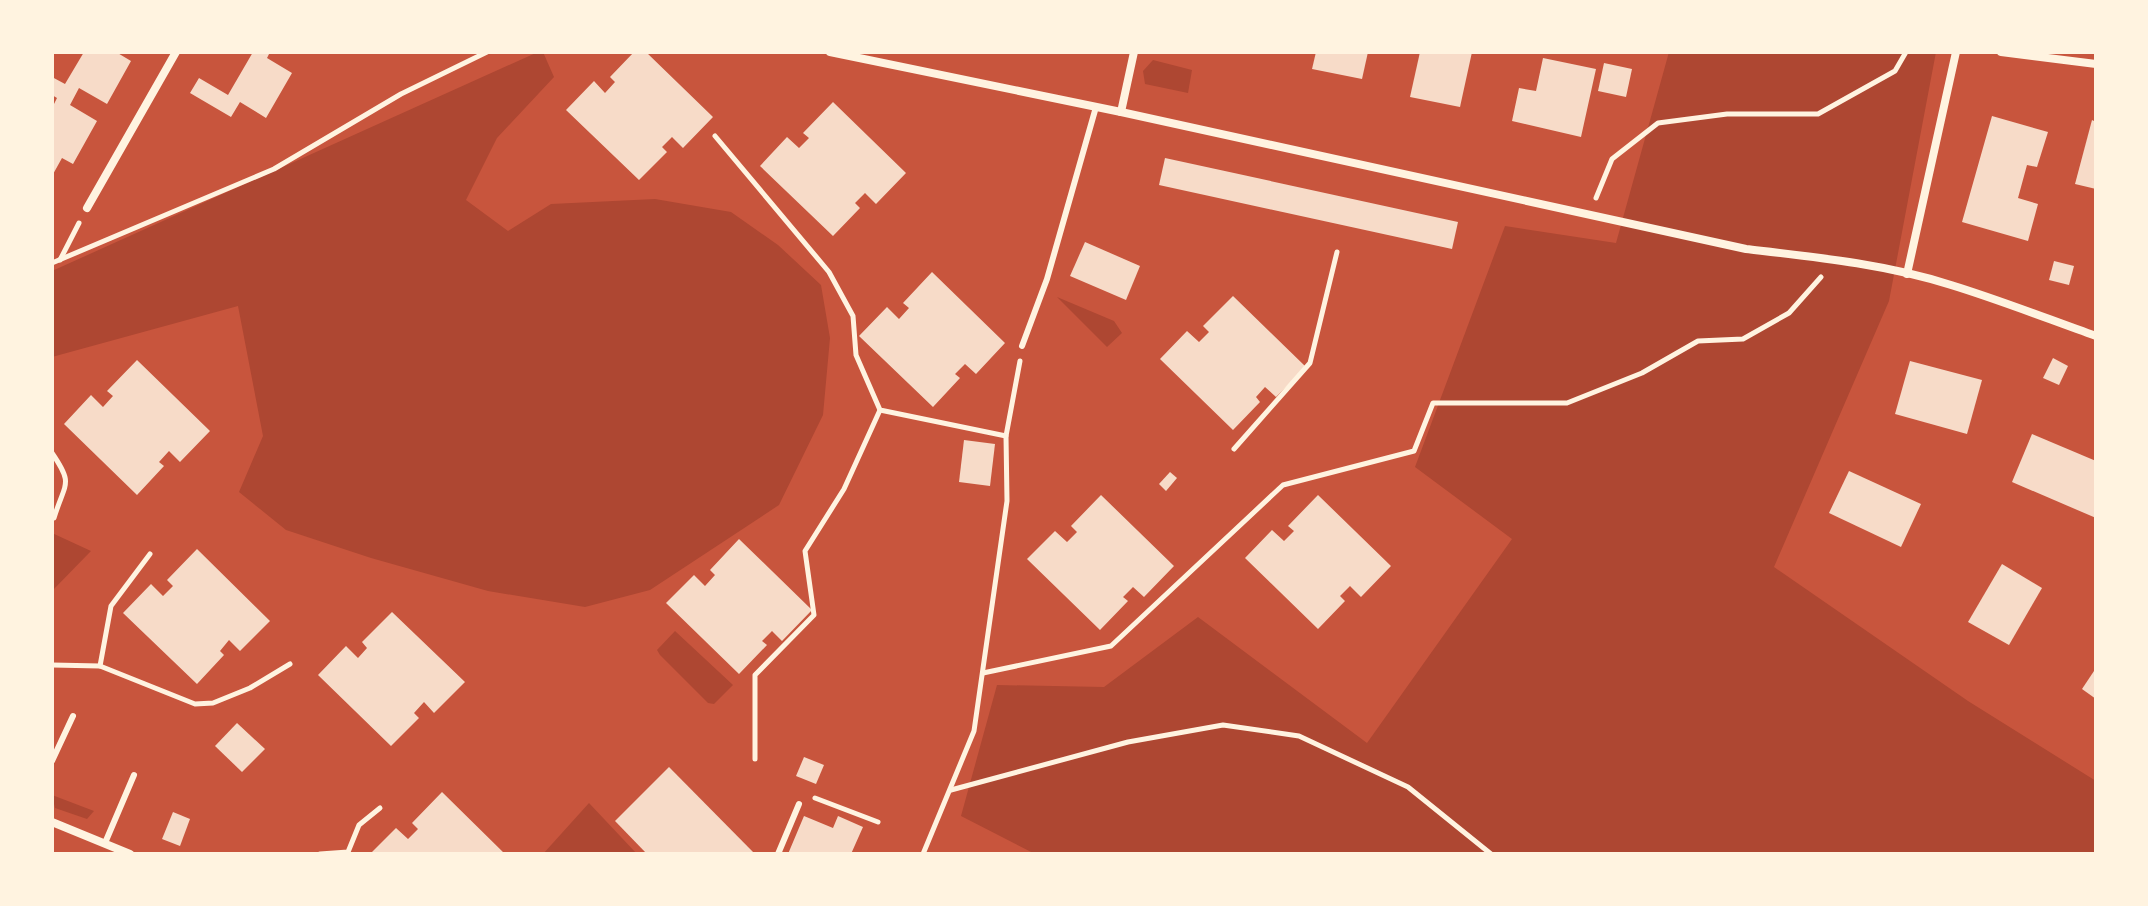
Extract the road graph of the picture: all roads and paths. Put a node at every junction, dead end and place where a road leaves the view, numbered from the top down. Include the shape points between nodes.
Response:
1 (176, 52) edge
2 (487, 52) edge
3 (830, 52) edge
4 (1134, 52) edge
5 (1906, 52) edge
6 (1956, 52) edge
7 (2001, 52) edge
8 (2096, 64) edge
9 (1096, 107) junction
10 (1121, 112) junction
11 (715, 136) dead end
12 (87, 208) joint
13 (1589, 216) junction
14 (1337, 252) dead end
15 (1838, 259) junction
16 (60, 260) junction
17 (52, 263) edge
18 (1907, 274) junction
19 (2096, 336) edge
20 (1022, 346) joint
21 (880, 410) junction
22 (1006, 436) junction
23 (1234, 449) dead end
24 (52, 453) edge
25 (54, 518) edge
26 (150, 554) dead end
27 (290, 664) dead end
28 (52, 665) edge
29 (100, 666) junction
30 (983, 673) junction
31 (73, 716) dead end
32 (755, 759) dead end
33 (52, 761) edge
34 (134, 775) dead end
35 (951, 790) junction
36 (799, 804) joint
37 (380, 808) dead end
38 (52, 822) edge
39 (878, 822) dead end
40 (105, 843) junction
41 (130, 854) edge
42 (320, 854) edge
43 (778, 854) edge
44 (923, 854) edge
45 (1491, 854) edge

1 - 12 street
2 - 16 path via 401,94 274,169
3 - 9 street
4 - 10 street
5 - 13 path via 1895,71 1818,114 1727,114 1658,123 1612,159
6 - 18 street
7 - 8 street
9 - 10 street
9 - 20 lane via 1047,279
10 - 13 street
11 - 21 path via 829,272 853,316 856,355
12 - 16 path
13 - 15 street via 1746,249
14 - 23 path via 1310,363
15 - 18 street
15 - 30 path via 1789,313 1743,339 1698,341 1642,373 1567,403 1433,403 1414,451 1283,485 1111,646
16 - 17 path
18 - 19 street
20 - 22 path
21 - 22 path
21 - 32 path via 844,489 805,551 814,615 755,675
22 - 30 path via 1007,501
24 - 25 path via 67,481
26 - 29 path via 111,606
27 - 29 path via 250,688 213,703 195,704
28 - 29 path
30 - 35 path via 974,731
31 - 33 lane
34 - 40 lane
35 - 44 path
35 - 45 path via 1128,742 1223,725 1299,736 1408,787
36 - 39 path via 818,797
36 - 43 lane
37 - 42 path via 359,825 348,852
38 - 40 street
40 - 41 street

